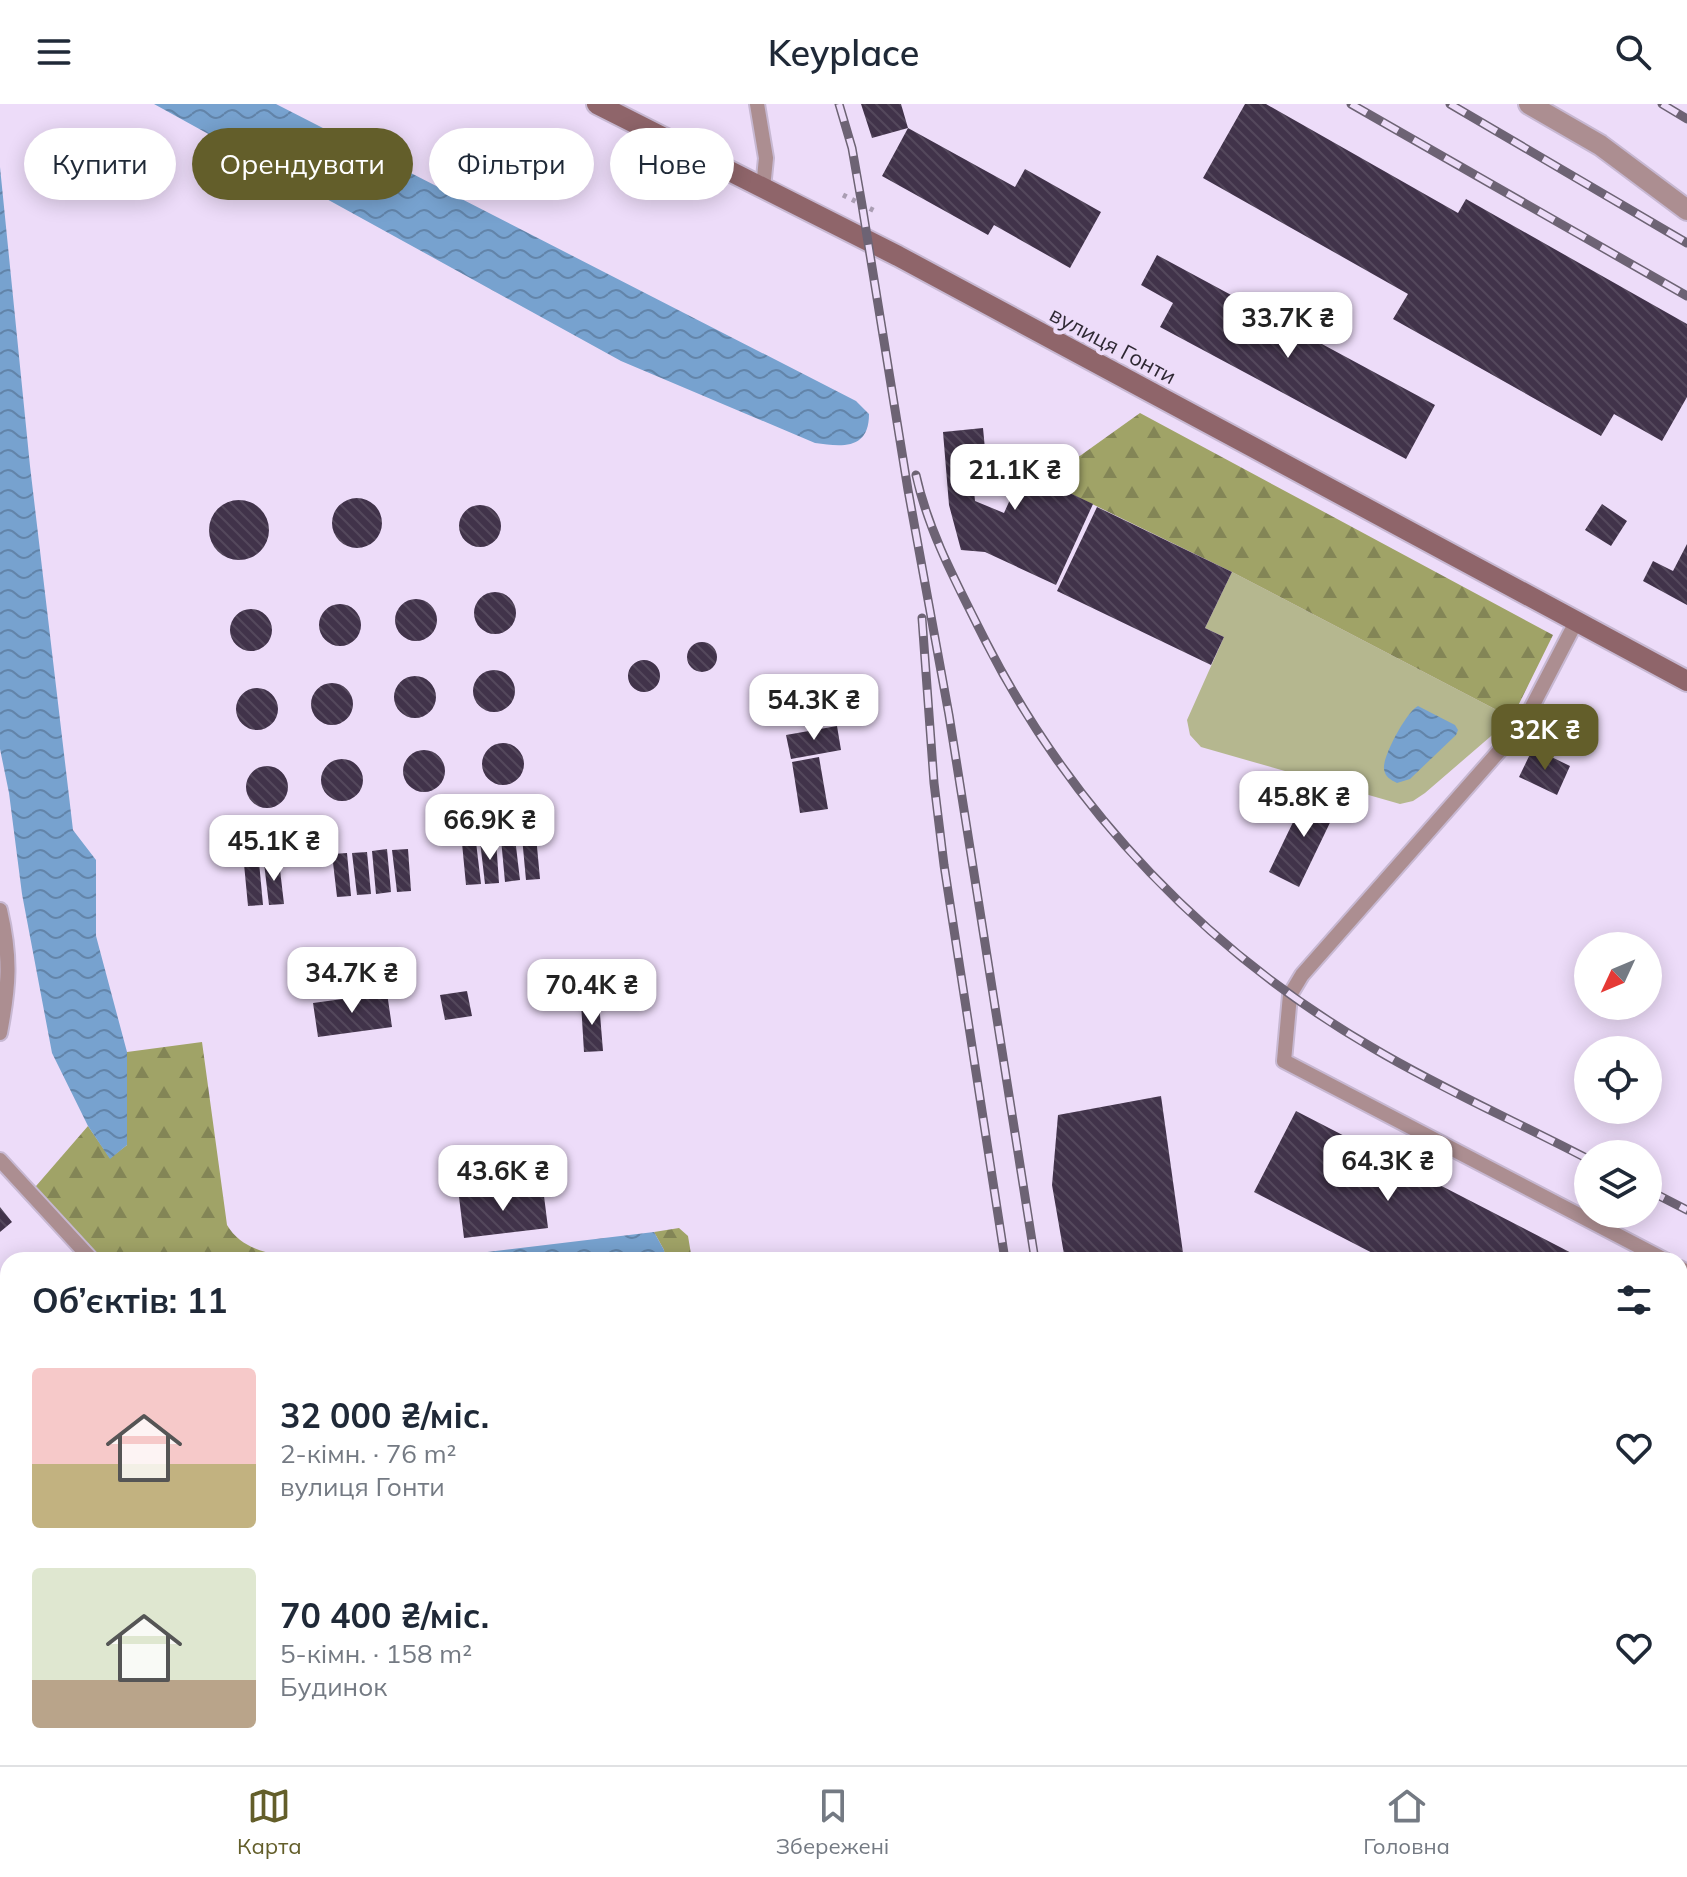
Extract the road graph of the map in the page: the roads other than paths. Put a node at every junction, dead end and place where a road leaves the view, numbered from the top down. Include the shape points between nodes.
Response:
1 (597, 104) edge
2 (757, 104) edge
3 (1529, 104) edge
4 (763, 188) junction
5 (1687, 210) edge
6 (1576, 622) junction
7 (1687, 681) edge
8 (0, 910) edge
9 (0, 1033) edge
10 (0, 1160) edge
11 (85, 1252) edge
12 (1650, 1252) edge

1 - 4 street, вулиця Гонти
2 - 4 lane via 766,158
3 - 5 street via 1600,145
4 - 6 street, вулиця Гонти
6 - 7 street, вулиця Гонти
6 - 12 lane via 1523,724 1302,975 1290,995 1284,1061
8 - 9 lane via 10,960
10 - 11 lane

